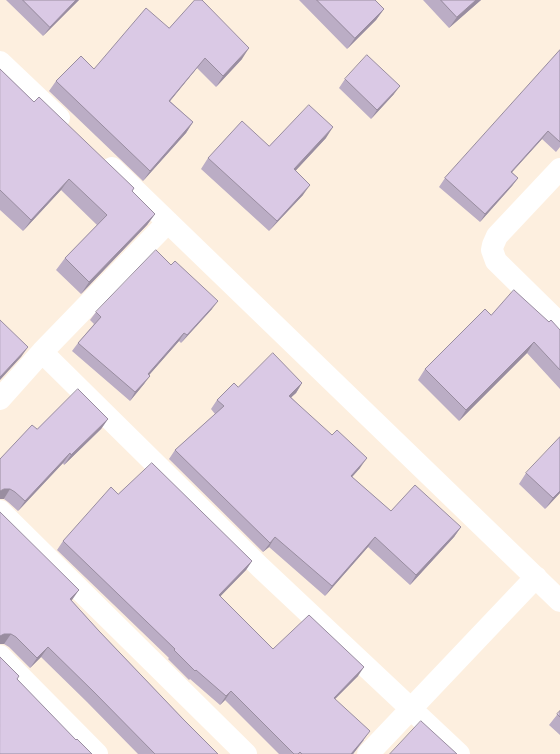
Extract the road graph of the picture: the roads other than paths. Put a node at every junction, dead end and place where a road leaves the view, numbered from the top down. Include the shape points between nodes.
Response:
1 (0, 62) edge
2 (75, 134) edge
3 (98, 156) edge
4 (560, 169) edge
5 (168, 222) junction
6 (560, 324) edge
7 (42, 352) junction
8 (0, 399) edge
9 (0, 511) edge
10 (536, 577) junction
11 (560, 600) edge
12 (0, 656) edge
13 (411, 708) junction
14 (98, 754) edge
15 (246, 754) edge
16 (368, 754) edge
17 (460, 754) edge

1 - 2 street
3 - 5 street
4 - 6 street via 503,229 494,241 492,250 496,261
5 - 7 street
5 - 10 street
7 - 8 street
7 - 13 street via 260,567
9 - 15 street
10 - 11 street
10 - 13 street
12 - 14 street
13 - 16 street
13 - 17 street

